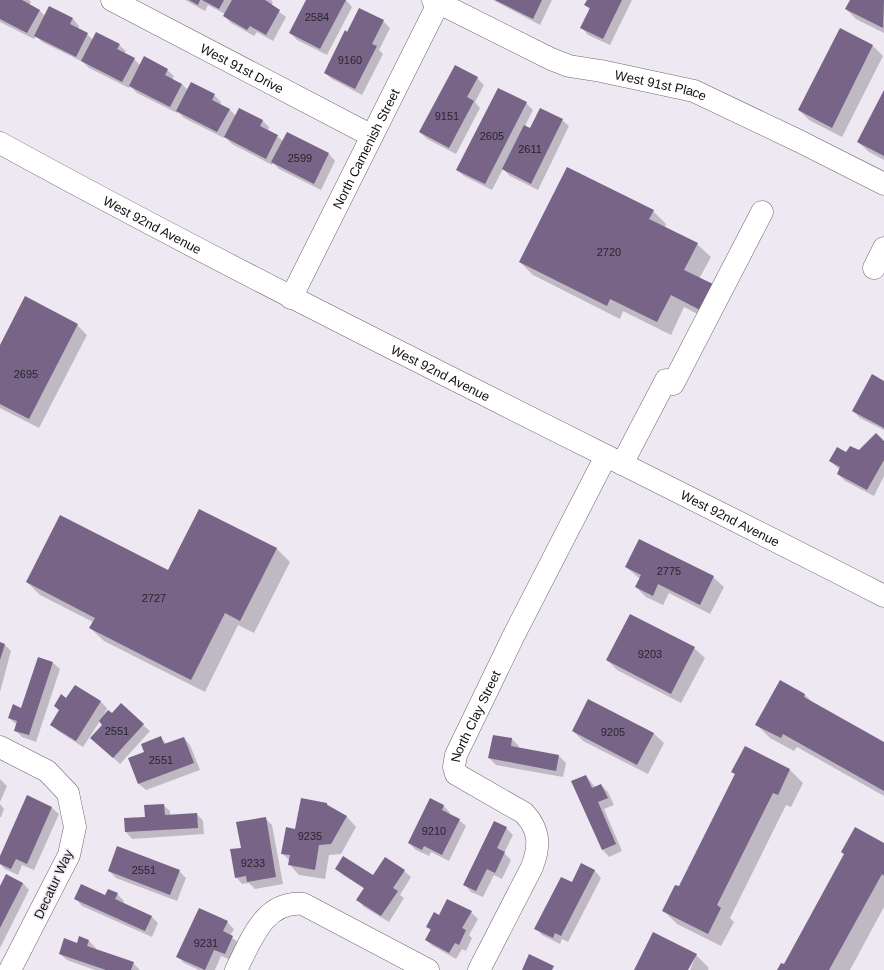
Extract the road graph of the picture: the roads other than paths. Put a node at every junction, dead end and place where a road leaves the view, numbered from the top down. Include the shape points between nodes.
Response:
1 (112, 0) edge
2 (437, 1) edge
3 (372, 136) junction
4 (0, 142) edge
5 (884, 184) edge
6 (762, 212) dead end
7 (884, 248) edge
8 (874, 268) dead end
9 (291, 298) junction
10 (614, 460) junction
11 (884, 596) edge
12 (0, 747) edge
13 (10, 970) edge
14 (236, 970) edge
15 (428, 970) edge
16 (479, 970) edge

1 - 3 street, West 91st Drive
2 - 3 street, North Camenish Street
2 - 5 street, West 91st Place via 550,59 569,66 694,91
3 - 9 street, North Camenish Street
4 - 9 street, West 92nd Avenue
6 - 10 street via 670,382
7 - 8 street
9 - 10 street, West 92nd Avenue
10 - 11 street, West 92nd Avenue
10 - 16 street, North Clay Street via 514,635 456,755 456,774 524,813 533,822 538,839 537,854 532,867
12 - 13 street, Decatur Way via 47,771 68,793 75,827 69,856
14 - 15 street via 266,918 278,908 292,903 303,904

